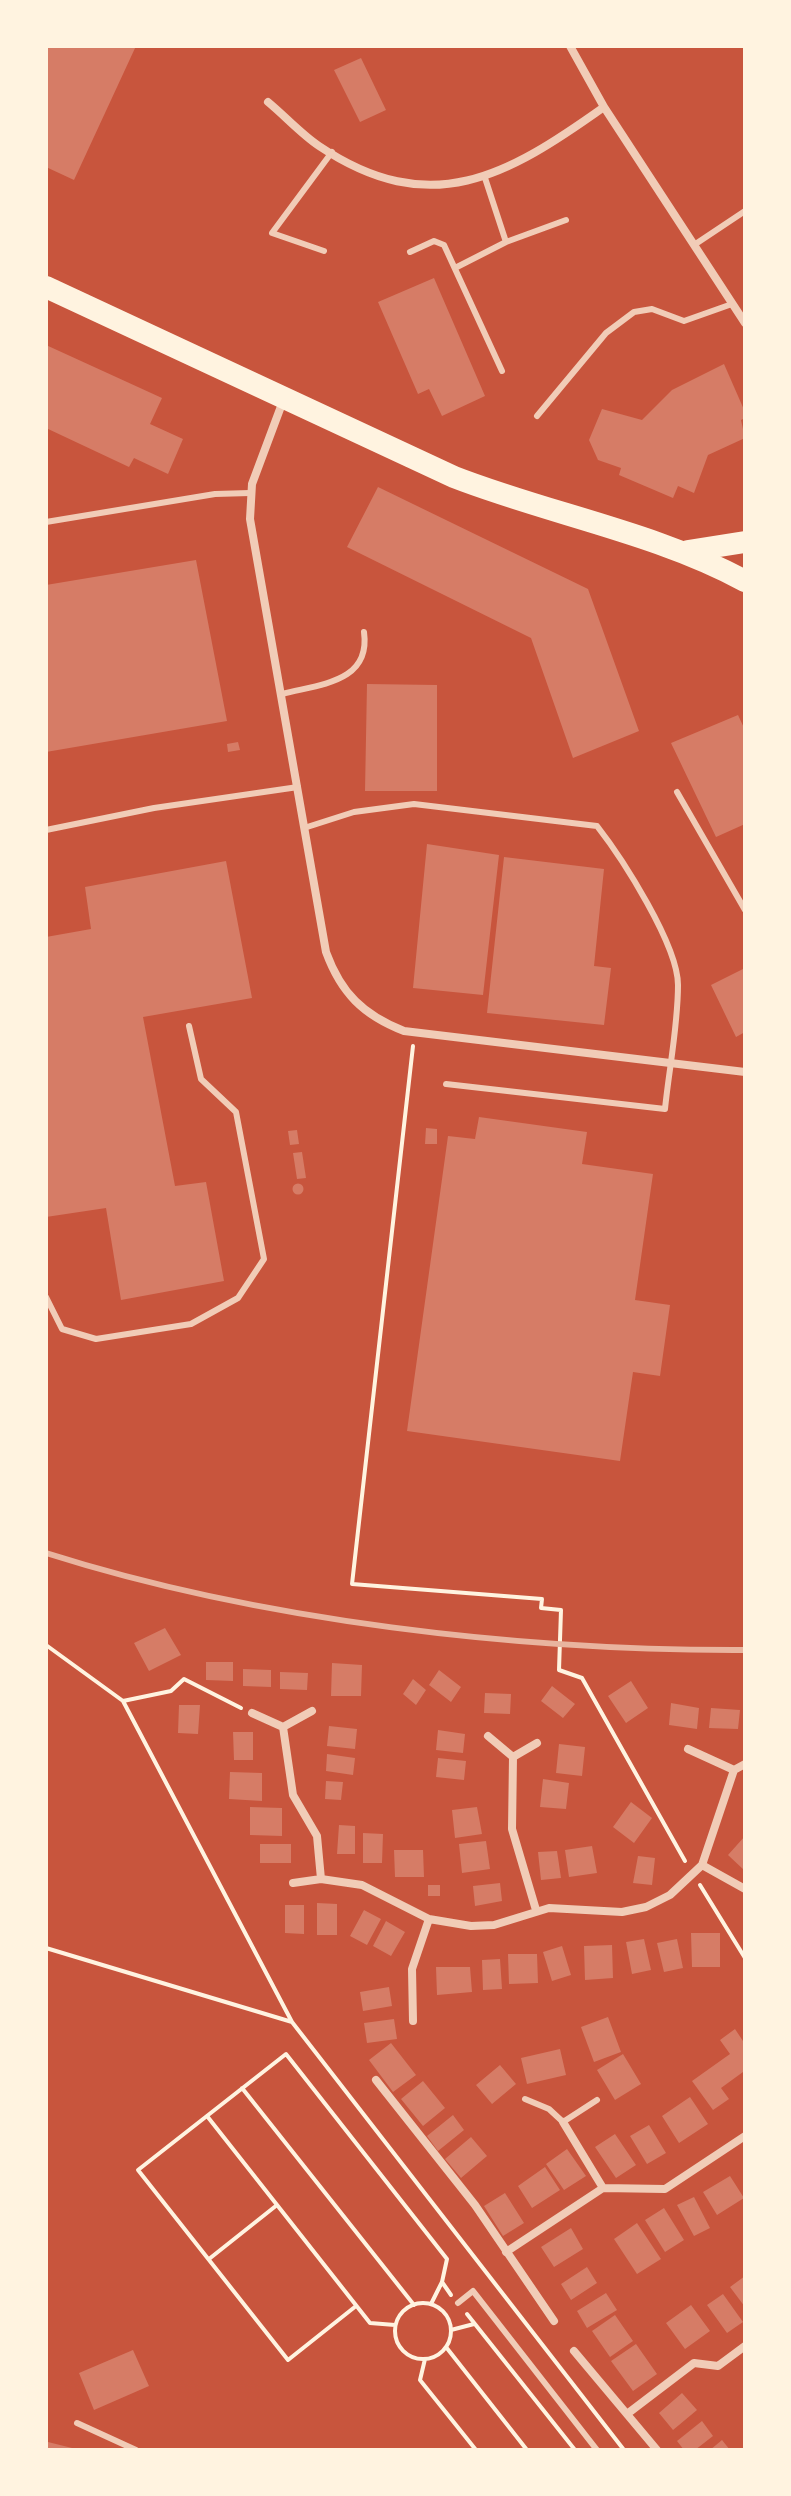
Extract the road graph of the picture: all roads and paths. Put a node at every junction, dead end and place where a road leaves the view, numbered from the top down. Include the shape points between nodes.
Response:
1 (570, 46) edge
2 (268, 102) dead end
3 (604, 107) junction
4 (332, 152) junction
5 (485, 178) junction
6 (745, 211) edge
7 (566, 220) dead end
8 (506, 242) junction
9 (694, 245) junction
10 (324, 251) dead end
11 (410, 252) dead end
12 (455, 268) junction
13 (46, 287) edge
14 (732, 304) junction
15 (745, 323) edge
16 (502, 371) dead end
17 (285, 397) junction
18 (537, 416) dead end
19 (250, 493) junction
20 (46, 522) edge
21 (745, 542) edge
22 (687, 551) junction
23 (745, 581) edge
24 (364, 632) dead end
25 (282, 694) junction
26 (298, 787) junction
27 (677, 792) dead end
28 (304, 828) junction
29 (46, 830) edge
30 (745, 910) edge
31 (189, 1026) dead end
32 (415, 1032) junction
33 (670, 1064) junction
34 (745, 1072) edge
35 (446, 1084) dead end
36 (46, 1297) edge
37 (46, 1645) edge
38 (123, 1701) junction
39 (312, 1711) dead end
40 (252, 1713) joint
41 (283, 1727) junction
42 (488, 1736) dead end
43 (537, 1743) dead end
44 (688, 1749) dead end
45 (513, 1757) junction
46 (745, 1764) edge
47 (734, 1770) junction
48 (702, 1865) junction
49 (693, 1875) junction
50 (321, 1879) junction
51 (293, 1883) dead end
52 (745, 1889) edge
53 (536, 1910) junction
54 (429, 1919) junction
55 (46, 1948) edge
56 (745, 1958) edge
57 (413, 2021) dead end
58 (292, 2022) junction
59 (376, 2080) dead end
60 (242, 2088) junction
61 (525, 2099) dead end
62 (597, 2100) dead end
63 (207, 2116) junction
64 (563, 2122) junction
65 (745, 2136) edge
66 (603, 2188) junction
67 (277, 2205) junction
68 (506, 2252) junction
69 (209, 2259) junction
70 (442, 2282) junction
71 (458, 2303) junction
72 (431, 2304) junction
73 (414, 2305) junction
74 (356, 2306) junction
75 (554, 2321) dead end
76 (474, 2324) junction
77 (395, 2325) junction
78 (451, 2330) junction
79 (745, 2346) edge
80 (446, 2347) junction
81 (574, 2351) dead end
82 (425, 2359) junction
83 (627, 2414) junction
84 (77, 2423) dead end
85 (136, 2450) edge
86 (476, 2450) edge
87 (527, 2450) edge
88 (575, 2450) edge
89 (597, 2450) edge
90 (624, 2450) edge
91 (657, 2450) edge

1 - 3 street
2 - 4 street
3 - 5 street via 549,147
3 - 9 street
4 - 5 street via 375,175 433,186
4 - 10 lane via 272,233
5 - 8 lane
6 - 9 lane
7 - 8 lane
8 - 12 lane
9 - 14 street
11 - 12 lane via 440,241
12 - 16 lane
13 - 17 highway
14 - 15 street
14 - 18 lane via 684,321 652,309 634,312 606,333
17 - 19 street
17 - 22 highway via 518,502
19 - 20 lane
19 - 25 street via 250,519
21 - 22 highway
22 - 23 highway
24 - 25 lane via 367,651 341,679
25 - 26 street
26 - 28 street
26 - 29 lane
27 - 30 lane
28 - 32 street via 326,952 336,980 380,1021
28 - 33 lane via 354,812 414,804 597,826 634,879 661,931 678,982
31 - 36 lane via 201,1079 236,1112 264,1259 238,1298 191,1324 96,1339 62,1329
32 - 33 street
32 - 49 path via 352,1584 542,1599 541,1608 561,1610 559,1670 582,1678
33 - 34 street
33 - 35 lane via 665,1109
37 - 38 path
38 - 40 path via 171,1691 184,1679
38 - 58 path
39 - 41 street
40 - 41 street
41 - 50 street via 293,1795 317,1836
42 - 45 street
43 - 45 street
44 - 47 street
45 - 53 street via 512,1829
46 - 47 street
47 - 48 street
48 - 49 street
48 - 52 street
49 - 53 street via 646,1907 622,1912
49 - 56 path
50 - 51 street
50 - 54 street via 362,1885
53 - 54 street via 494,1925
54 - 57 street via 412,1969
55 - 58 path
58 - 90 path
59 - 68 street
60 - 63 path
60 - 70 path via 286,2054 447,2259
60 - 73 path
61 - 64 lane
62 - 64 lane
63 - 67 path
63 - 69 path via 138,2170
64 - 66 street
65 - 66 street via 665,2189
66 - 68 street
67 - 69 path
67 - 74 path
68 - 75 street
69 - 74 path via 288,2360
70 - 71 path
70 - 72 path
71 - 76 path
71 - 89 lane via 473,2291
72 - 73 path
72 - 78 path via 445,2314
73 - 77 path
74 - 77 path via 370,2323
76 - 78 path
76 - 88 path
77 - 82 path via 402,2350
78 - 80 path
79 - 83 street via 718,2366 694,2363
80 - 82 path
80 - 87 path
81 - 83 street
82 - 86 path via 420,2380
83 - 91 street
84 - 85 lane

